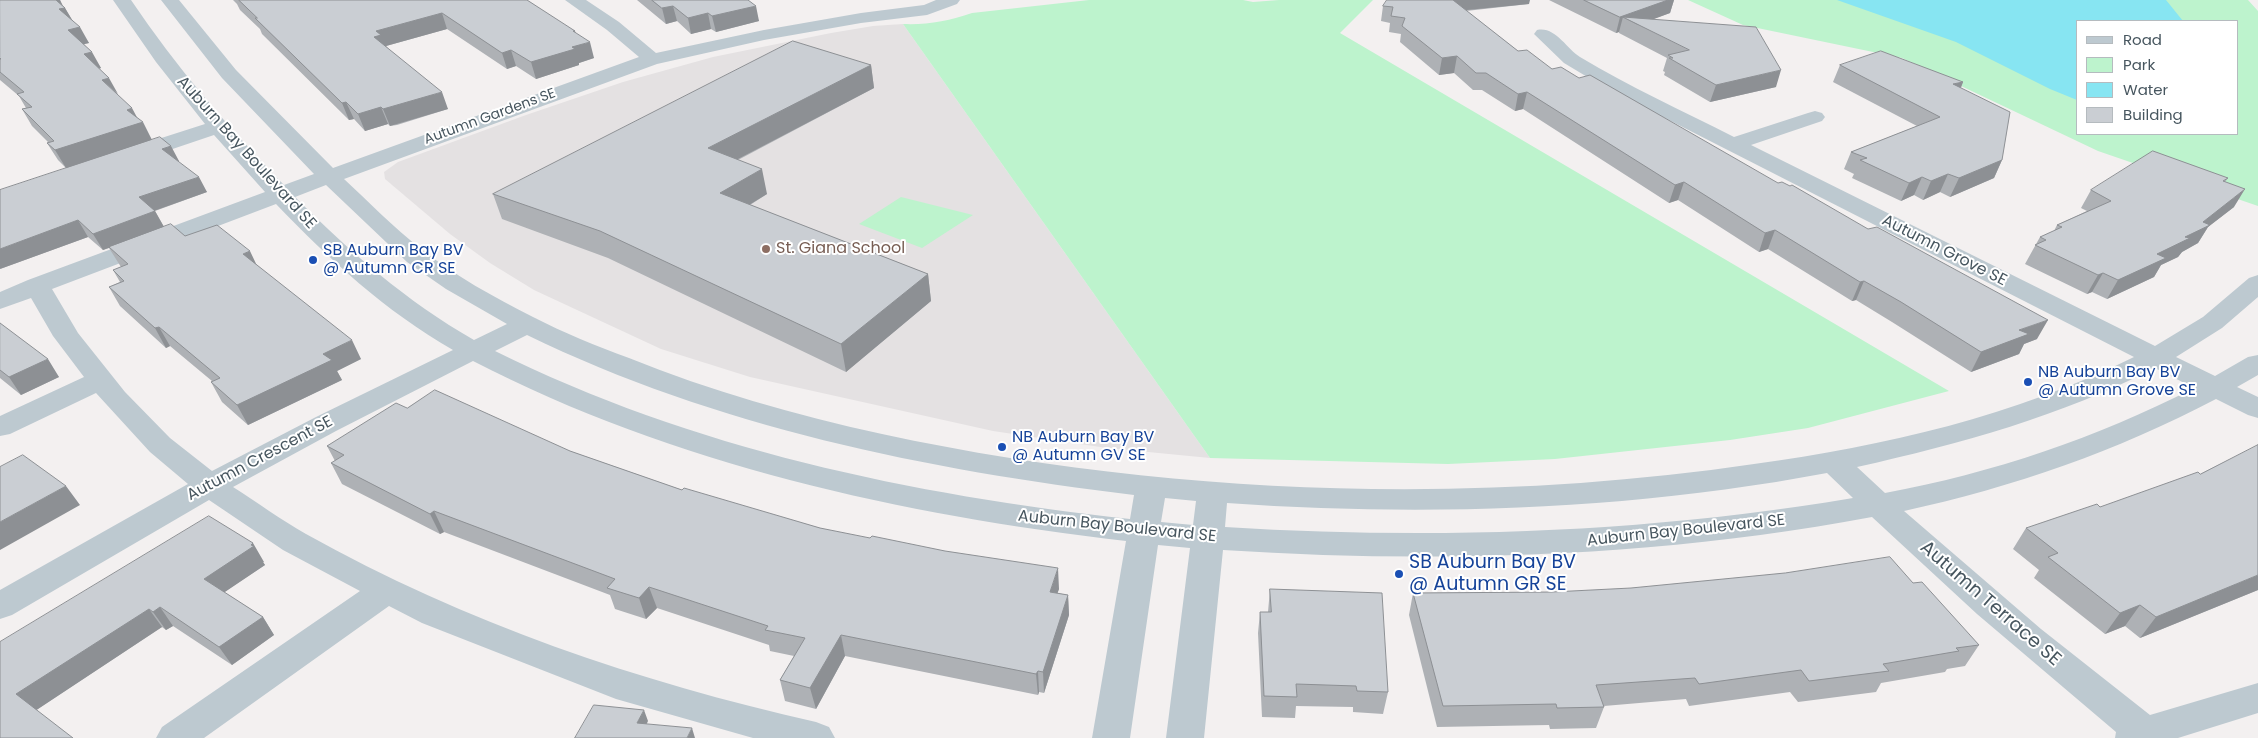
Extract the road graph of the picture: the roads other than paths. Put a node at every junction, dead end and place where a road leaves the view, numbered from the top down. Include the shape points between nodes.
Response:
1 (122, 0) edge
2 (170, 0) edge
3 (574, 0) edge
4 (951, 0) edge
5 (1544, 34) dead end
6 (652, 59) junction
7 (1815, 117) dead end
8 (218, 127) junction
9 (1734, 144) junction
10 (111, 162) edge
11 (328, 176) junction
12 (279, 194) junction
13 (2258, 283) edge
14 (37, 285) junction
15 (0, 301) edge
16 (527, 325) junction
17 (472, 350) junction
18 (2154, 358) junction
19 (2258, 363) edge
20 (100, 380) junction
21 (2216, 388) junction
22 (2258, 409) edge
23 (0, 427) edge
24 (1834, 462) junction
25 (210, 486) junction
26 (1152, 487) junction
27 (1213, 492) junction
28 (1878, 505) junction
29 (1144, 532) junction
30 (1207, 538) junction
31 (387, 590) junction
32 (0, 606) edge
33 (2258, 698) edge
34 (2142, 736) edge
35 (175, 738) edge
36 (816, 738) edge
37 (1111, 738) edge
38 (1185, 738) edge

1 - 8 street, Auburn Bay Boulevard SE via 182,85
2 - 11 street via 220,63
3 - 6 street via 613,26
4 - 6 street, Autumn Gardens SE via 927,10 773,33
5 - 9 street, Autumn Grove SE via 1562,52 1594,74
6 - 11 street, Autumn Gardens SE
7 - 9 street
8 - 10 street
8 - 12 street, Auburn Bay Boulevard SE
9 - 18 street, Autumn Grove SE
11 - 12 street, Autumn Gardens SE
11 - 16 street via 416,256 454,284
12 - 14 street
12 - 17 street, Auburn Bay Boulevard SE via 350,265 408,310
13 - 18 street via 2212,323
14 - 15 street
14 - 20 street via 66,336
16 - 17 street, Autumn Crescent SE
16 - 26 street via 662,382 810,428 910,451 1006,468
17 - 25 street, Autumn Crescent SE
17 - 29 street, Auburn Bay Boulevard SE via 543,385 630,420 682,439 820,478 1052,522
18 - 21 street, Autumn Grove SE
18 - 24 street via 2079,392 2008,418 1911,446
19 - 21 street, Auburn Bay Boulevard SE
20 - 23 street
20 - 25 street via 160,445
21 - 22 street, Autumn Grove SE
21 - 28 street, Auburn Bay Boulevard SE via 2137,427 2046,462 1979,482
24 - 27 street via 1686,485 1556,495 1392,500
24 - 28 street, Autumn Terrace SE
25 - 31 street via 294,542
25 - 32 street, Autumn Crescent SE
26 - 27 street
26 - 29 street
27 - 30 street
28 - 30 street, Auburn Bay Boulevard SE via 1676,534 1564,544 1358,546
28 - 34 street, Autumn Terrace SE
29 - 30 street, Auburn Bay Boulevard SE
29 - 37 street
30 - 38 street
31 - 35 street
31 - 36 street via 485,635 616,684
33 - 34 street

